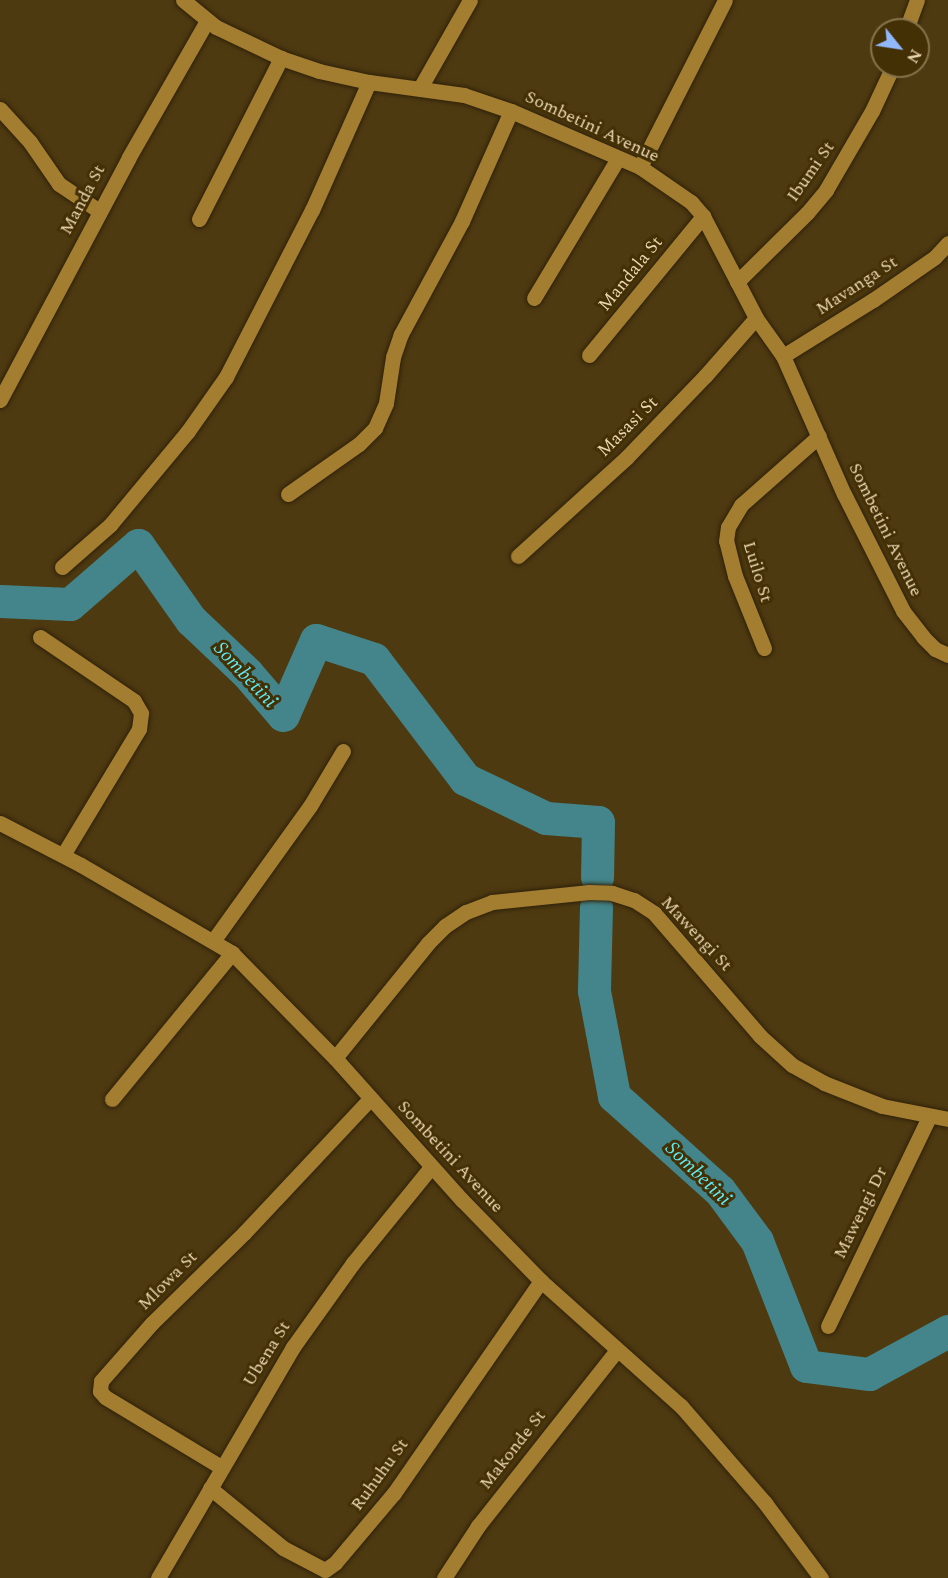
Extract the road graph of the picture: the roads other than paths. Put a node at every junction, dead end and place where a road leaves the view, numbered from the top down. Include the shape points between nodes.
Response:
1 (183, 0) edge
2 (470, 0) edge
3 (725, 0) edge
4 (917, 0) edge
5 (910, 18) edge
6 (207, 21) junction
7 (281, 58) junction
8 (887, 78) edge
9 (369, 82) junction
10 (420, 88) junction
11 (0, 109) edge
12 (511, 111) junction
13 (618, 158) junction
14 (640, 167) junction
15 (99, 211) junction
16 (703, 216) junction
17 (199, 219) dead end
18 (948, 243) edge
19 (737, 282) junction
20 (534, 298) dead end
21 (756, 318) junction
22 (589, 355) dead end
23 (783, 356) junction
24 (0, 400) edge
25 (819, 436) junction
26 (288, 494) dead end
27 (518, 556) dead end
28 (62, 567) dead end
29 (40, 637) dead end
30 (764, 648) dead end
31 (948, 655) edge
32 (343, 751) dead end
33 (0, 823) edge
34 (63, 855) junction
35 (213, 941) junction
36 (232, 953) junction
37 (335, 1058) junction
38 (112, 1099) dead end
39 (370, 1099) junction
40 (929, 1117) junction
41 (948, 1119) edge
42 (431, 1167) junction
43 (541, 1281) junction
44 (828, 1326) dead end
45 (617, 1350) junction
46 (221, 1467) junction
47 (210, 1488) junction
48 (322, 1574) edge
49 (158, 1578) edge
50 (444, 1578) edge
51 (821, 1578) edge

1 - 6 street, Sombetini Avenue
2 - 10 street
3 - 14 street
4 - 5 street
6 - 7 street, Sombetini Avenue
6 - 15 street, Manda St
7 - 9 street, Sombetini Avenue
7 - 17 street
8 - 19 street, Ibumi St via 826,190
9 - 10 street, Sombetini Avenue
9 - 28 street via 312,210 226,377 188,431 110,525
10 - 12 street, Sombetini Avenue via 464,95
11 - 15 street via 30,142 59,184
12 - 13 street, Sombetini Avenue
12 - 26 street via 457,231 401,334 379,422 359,444
13 - 14 street, Sombetini Avenue
13 - 20 street
14 - 16 street, Sombetini Avenue via 675,189
15 - 24 street, Manda St
16 - 19 street, Sombetini Avenue
16 - 22 street, Mandala St
18 - 23 street, Mavanga St via 873,300
19 - 21 street, Sombetini Avenue
21 - 23 street, Sombetini Avenue
21 - 27 street, Masasi St via 641,443
23 - 25 street, Sombetini Avenue
25 - 30 street, Luilo St via 741,505 728,527 726,541 735,576
25 - 31 street, Sombetini Avenue via 903,611 935,649
29 - 34 street via 134,701 141,713 139,729
32 - 35 street via 310,806
33 - 34 street, Sombetini Avenue
34 - 35 street, Sombetini Avenue
35 - 36 street, Sombetini Avenue
36 - 37 street, Sombetini Avenue
36 - 38 street
37 - 39 street, Sombetini Avenue
37 - 40 street, Mawengi St via 428,943 466,912 492,902 612,893 634,900 654,913 760,1036 792,1065 824,1083 882,1106
39 - 42 street, Sombetini Avenue
39 - 46 street, Mlowa St via 245,1232 152,1323 101,1381 100,1391 105,1397
40 - 41 street, Mawengi St
40 - 44 street, Mawengi Dr
42 - 43 street, Sombetini Avenue
42 - 46 street, Ubena St via 353,1263 292,1347
43 - 45 street, Sombetini Avenue
43 - 48 street, Ruhuhu St via 394,1493
45 - 50 street, Makonde St via 478,1526
45 - 51 street, Sombetini Avenue via 681,1406 765,1503
46 - 47 street, Ubena St
47 - 48 street, Ruhuhu St via 283,1548
47 - 49 street, Ubena St

